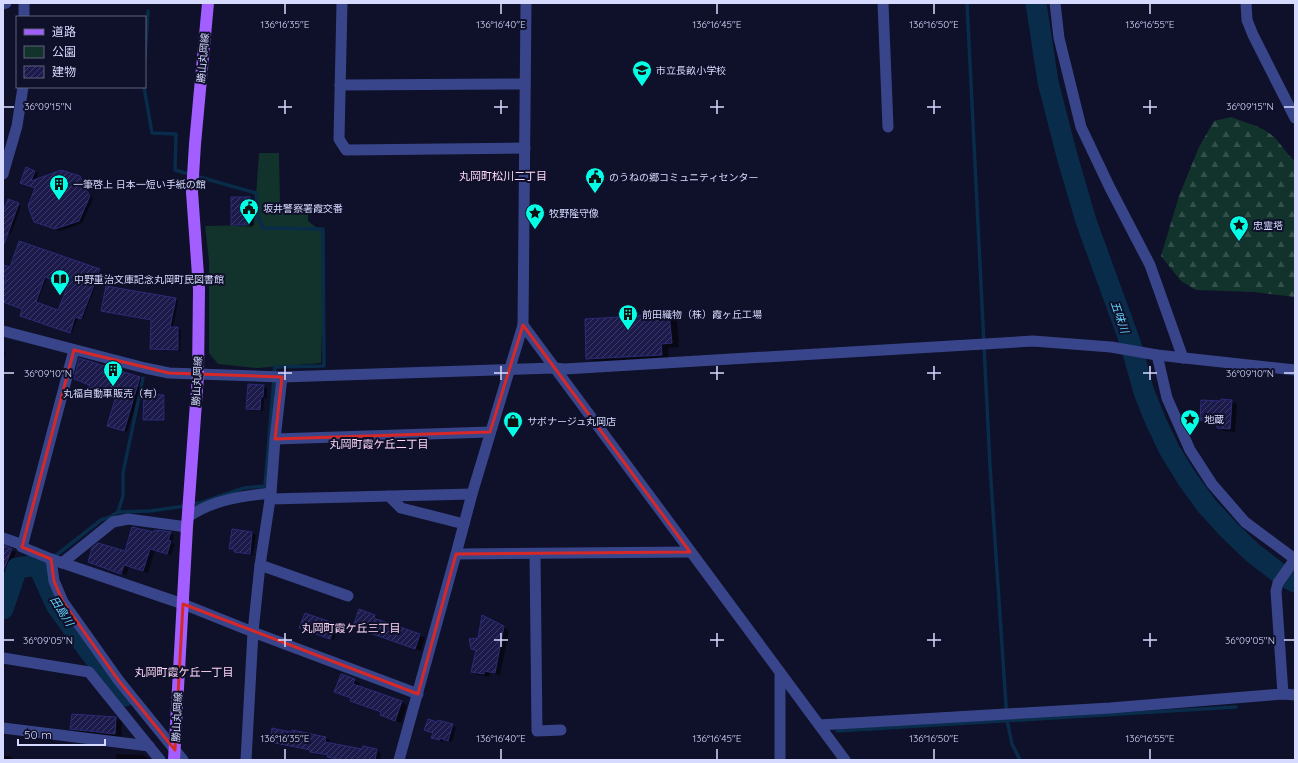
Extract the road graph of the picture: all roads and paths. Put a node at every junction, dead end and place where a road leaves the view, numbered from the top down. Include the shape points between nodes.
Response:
1 (6, 3) edge
2 (24, 3) edge
3 (208, 3) edge
4 (342, 3) edge
5 (526, 3) edge
6 (883, 3) edge
7 (1055, 3) edge
8 (1246, 3) edge
9 (3, 4) edge
10 (24, 16) edge
11 (525, 84) junction
12 (340, 85) junction
13 (23, 88) edge
14 (1295, 118) edge
15 (888, 126) dead end
16 (525, 148) junction
17 (3, 174) edge
18 (523, 325) junction
19 (3, 331) edge
20 (74, 350) junction
21 (1157, 355) junction
22 (1183, 358) junction
23 (554, 368) junction
24 (509, 370) junction
25 (1295, 370) edge
26 (198, 375) junction
27 (282, 377) junction
28 (490, 432) junction
29 (275, 439) junction
30 (472, 494) junction
31 (270, 496) junction
32 (390, 496) junction
33 (187, 522) junction
34 (464, 524) junction
35 (3, 538) edge
36 (23, 545) junction
37 (690, 552) junction
38 (456, 554) junction
39 (535, 554) junction
40 (51, 559) junction
41 (1295, 559) edge
42 (62, 563) junction
43 (260, 565) junction
44 (348, 596) dead end
45 (183, 604) junction
46 (253, 632) junction
47 (3, 658) edge
48 (780, 674) junction
49 (418, 694) junction
50 (1283, 694) junction
51 (1295, 695) edge
52 (819, 725) junction
53 (3, 728) edge
54 (561, 730) dead end
55 (149, 746) junction
56 (174, 755) edge
57 (249, 759) edge
58 (160, 760) edge
59 (183, 760) edge
60 (399, 760) edge
61 (780, 760) edge
62 (845, 760) edge

1 - 9 street
2 - 10 street
3 - 26 main road, 勝山丸岡線 via 192,192 199,288
4 - 12 street
5 - 11 street
6 - 15 street
7 - 22 street via 1059,38 1081,127 1150,266
8 - 14 street via 1247,20 1253,35
11 - 12 street
11 - 16 street
12 - 16 street via 338,139 346,150
13 - 17 street via 17,126
16 - 18 street
18 - 23 street
18 - 24 street
19 - 20 street
20 - 26 street via 169,373
20 - 36 street
21 - 22 street
21 - 23 street via 1111,347 1033,341 573,369
21 - 41 street via 1168,398 1190,450 1212,484 1245,522
22 - 25 street
23 - 24 street
23 - 37 street
24 - 27 street
24 - 28 street
26 - 27 street
26 - 33 main road, 勝山丸岡線
27 - 29 street
28 - 29 street
28 - 30 street
29 - 31 street
30 - 32 street
30 - 34 street
31 - 32 street
31 - 33 street via 241,497 214,504 194,512
31 - 43 street
32 - 34 street via 401,508
33 - 42 street via 128,519 113,522
33 - 45 main road, 勝山丸岡線
34 - 38 street
35 - 36 street
36 - 40 street via 22,547
37 - 39 street
37 - 48 street
38 - 39 street
38 - 49 street
39 - 54 street via 537,730
40 - 42 street
40 - 56 street via 54,581 63,602
41 - 50 street via 1276,591
42 - 45 street
43 - 44 street
43 - 46 street
45 - 46 street
45 - 56 main road, 勝山丸岡線
46 - 49 street
46 - 57 street
47 - 55 street via 90,672
48 - 52 street
48 - 61 street
49 - 60 street
50 - 51 street
50 - 52 street via 1110,708
52 - 62 street
53 - 55 street
55 - 58 street
56 - 59 street

